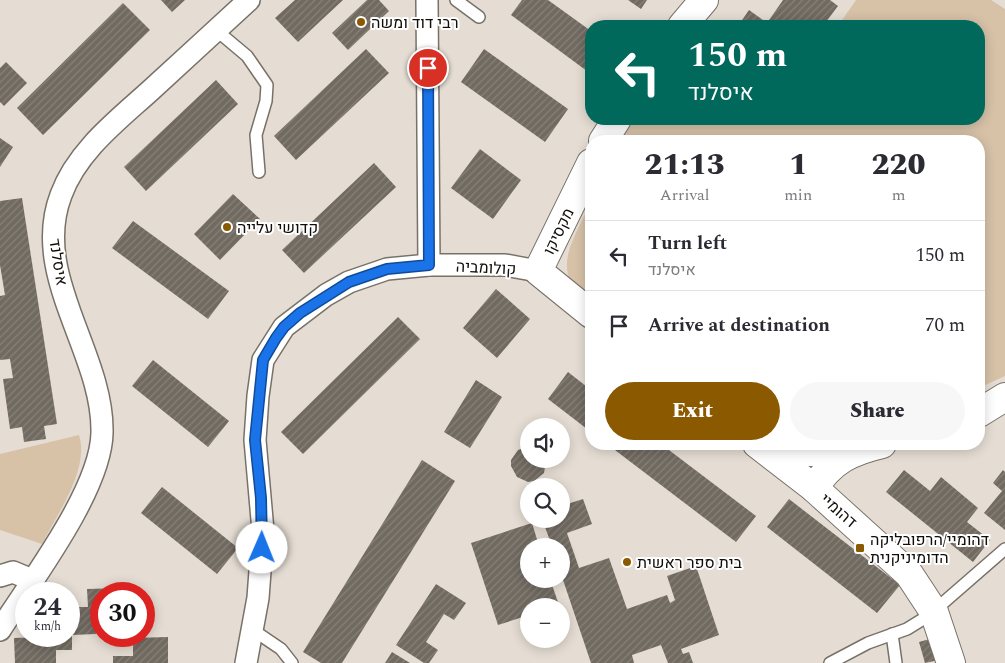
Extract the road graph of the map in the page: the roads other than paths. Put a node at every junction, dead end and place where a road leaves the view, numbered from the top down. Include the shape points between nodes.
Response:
1 (249, 0) edge
2 (427, 0) edge
3 (456, 0) edge
4 (704, 0) edge
5 (479, 17) dead end
6 (687, 20) edge
7 (216, 30) junction
8 (259, 172) dead end
9 (585, 175) edge
10 (429, 265) junction
11 (538, 272) junction
12 (585, 309) edge
13 (1005, 397) edge
14 (985, 409) edge
15 (765, 450) edge
16 (781, 450) edge
17 (860, 450) edge
18 (852, 452) junction
19 (814, 488) junction
20 (1005, 549) edge
21 (0, 576) edge
22 (32, 580) junction
23 (934, 612) junction
24 (0, 630) edge
25 (253, 630) junction
26 (892, 634) junction
27 (246, 663) edge
28 (292, 663) edge
29 (830, 663) edge
30 (896, 663) edge
31 (951, 663) edge

1 - 7 street, איסלנד
2 - 10 street
3 - 5 lane
4 - 6 street
7 - 8 lane via 247,56 267,85 266,102 256,135
7 - 22 street, איסלנד via 109,129 82,158 60,195 54,233 58,276 91,370 102,434 87,489
9 - 11 street, מקסיקו
10 - 11 street, קולומביה via 505,265
10 - 25 street, קולומביה via 387,269 349,282 284,327 263,360 255,440 263,531
11 - 12 street
13 - 14 street
15 - 19 street, דהומיי
16 - 18 street
17 - 18 street
18 - 19 street via 829,467
19 - 23 street, דהומיי via 909,574
20 - 23 lane
21 - 22 street via 13,572
22 - 24 street, איסלנד
23 - 26 lane via 907,629
23 - 31 street, דהומיי
25 - 27 street, קולומביה
25 - 28 lane via 281,649
26 - 29 lane
26 - 30 lane

